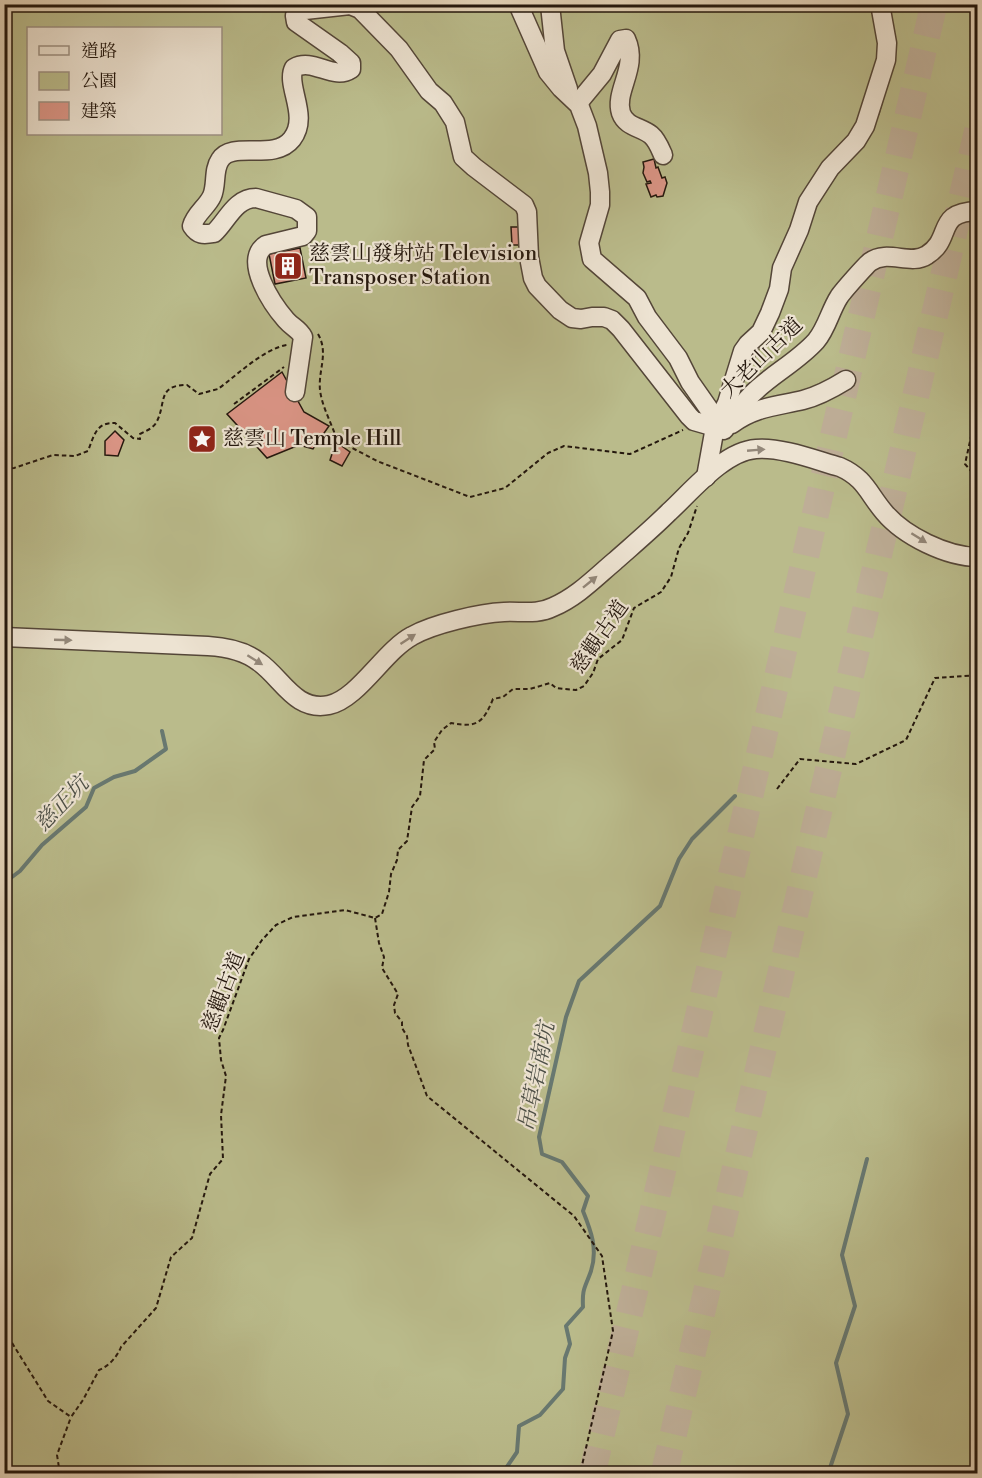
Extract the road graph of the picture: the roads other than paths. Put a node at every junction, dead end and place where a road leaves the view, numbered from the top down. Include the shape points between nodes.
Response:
1 (518, 4) edge
2 (880, 4) edge
3 (891, 4) edge
4 (550, 5) edge
5 (883, 25) junction
6 (574, 100) junction
7 (663, 155) dead end
8 (978, 211) edge
9 (846, 380) dead end
10 (295, 392) dead end
11 (714, 426) junction
12 (706, 477) junction
13 (978, 557) edge
14 (4, 637) edge

1 - 6 street via 548,72
2 - 5 street
3 - 5 street via 890,16
4 - 6 street via 555,51
5 - 11 street via 886,60 865,126 808,202 783,264 770,313 761,333 743,351 728,403
6 - 7 street via 598,79 620,40 626,39 630,59 621,114 625,121 653,136
6 - 11 street via 587,126 599,178 600,205 589,243 592,259 637,298 678,358
8 - 11 street, 大老山古道 via 955,215 934,250 921,258 889,256 870,262 840,295 818,339
9 - 11 street via 822,394 758,409
10 - 11 street via 303,342 300,331 268,295 256,258 266,245 305,234 308,220 296,209 249,198 227,215 214,233 197,233 192,226 213,194 222,157 232,152 274,151 292,140 299,118 294,68 309,64 334,72 350,71 351,63 294,18 305,10 350,5 374,21 443,103 455,122 463,157 526,207 530,268 537,286 572,318 598,316 612,320 689,416
11 - 12 street
12 -> 13 street via 726,461 754,449 769,449 840,467 861,479 898,525 948,553
14 -> 12 street via 228,649 257,660 302,702 331,705 349,694 400,644 419,632 484,615 542,611 564,602

